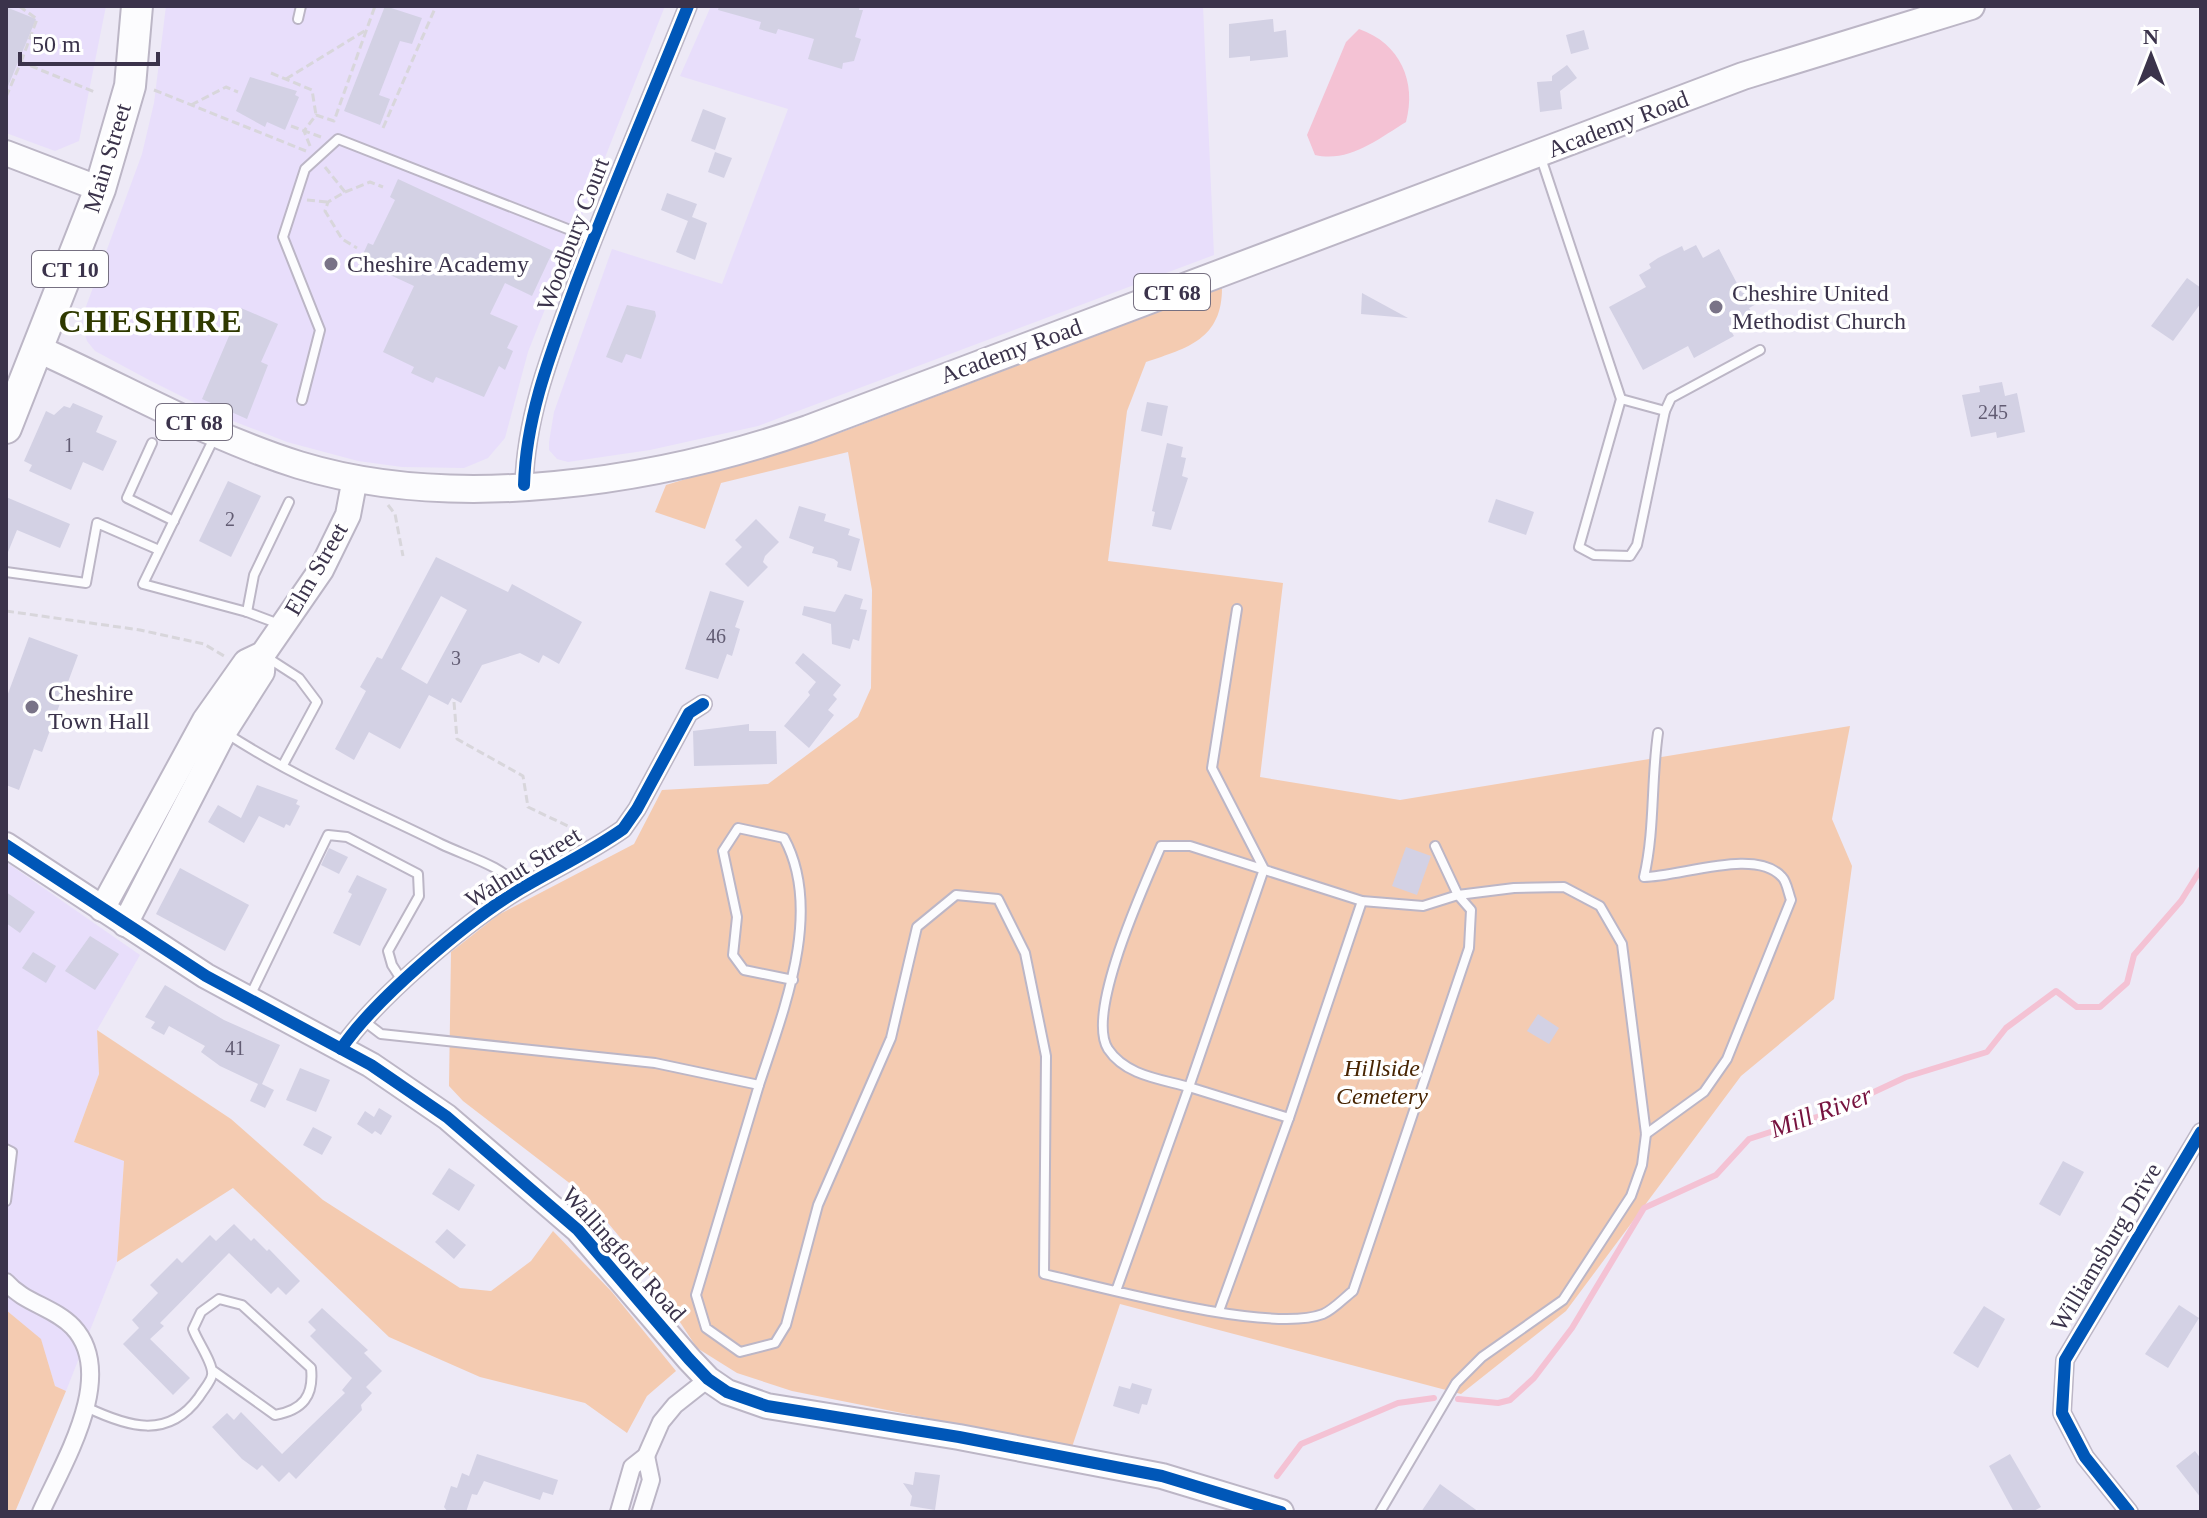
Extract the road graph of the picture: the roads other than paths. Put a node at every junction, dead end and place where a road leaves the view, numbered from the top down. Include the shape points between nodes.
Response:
1 (137, 6) edge
2 (301, 6) edge
3 (688, 6) edge
4 (1971, 6) edge
5 (1924, 12) edge
6 (298, 19) dead end
7 (6, 153) edge
8 (1539, 154) junction
9 (100, 189) junction
10 (593, 239) junction
11 (38, 349) junction
12 (1760, 350) dead end
13 (1621, 399) junction
14 (302, 400) dead end
15 (1665, 411) junction
16 (6, 428) edge
17 (217, 433) junction
18 (152, 443) dead end
19 (355, 478) junction
20 (524, 485) junction
21 (289, 502) dead end
22 (174, 521) junction
23 (159, 550) junction
24 (6, 572) edge
25 (1237, 609) dead end
26 (247, 612) junction
27 (283, 627) junction
28 (263, 654) junction
29 (703, 704) dead end
30 (215, 726) junction
31 (1658, 733) dead end
32 (283, 765) junction
33 (157, 834) junction
34 (6, 845) edge
35 (1435, 846) dead end
36 (1264, 869) junction
37 (520, 889) junction
38 (1458, 895) junction
39 (1362, 901) junction
40 (102, 909) junction
41 (125, 924) junction
42 (793, 980) junction
43 (404, 983) junction
44 (248, 1001) junction
45 (363, 1021) junction
46 (341, 1049) junction
47 (759, 1085) junction
48 (1189, 1087) junction
49 (1289, 1118) junction
50 (2201, 1132) edge
51 (1646, 1134) junction
52 (6, 1149) edge
53 (6, 1201) edge
54 (6, 1282) edge
55 (1116, 1291) junction
56 (1219, 1311) junction
57 (212, 1370) junction
58 (708, 1379) junction
59 (86, 1407) junction
60 (646, 1456) junction
61 (41, 1512) edge
62 (619, 1512) edge
63 (641, 1512) edge
64 (1281, 1512) edge
65 (1380, 1512) edge
66 (2129, 1512) edge

1 - 9 highway, Main Street / CT 10 via 130,86
2 - 6 lane
3 - 10 street, Woodbury Court
4 - 5 main road, Academy Road / CT 68
5 - 8 main road, Academy Road / CT 68
7 - 9 street
8 - 13 lane
8 - 20 main road, Academy Road / CT 68 via 762,445 623,475
9 - 11 highway, Main Street / CT 10
10 - 14 lane via 338,139 305,169 283,237 320,330
10 - 20 street, Woodbury Court via 541,381
11 - 16 highway, CT 10
11 - 17 main road, Academy Road / CT 68
12 - 15 lane via 1671,398
13 - 15 lane
13 - 15 lane via 1579,547 1594,555 1630,556 1637,545
17 - 19 main road, Academy Road / CT 68 via 300,465
17 - 22 lane
18 - 22 lane via 127,498
19 - 20 main road, Academy Road / CT 68 via 457,487
19 - 27 street, Elm Street via 340,536
21 - 26 lane via 254,575
22 - 23 lane
23 - 24 lane via 97,523 86,583
23 - 26 lane via 143,584
25 - 36 lane via 1212,768
26 - 27 lane
27 - 28 street, Elm Street
28 - 30 street, Elm Street via 246,662
28 - 32 lane via 299,678 317,702
29 - 37 street, Walnut Street via 689,713 623,829
30 - 32 lane
30 - 33 street, Elm Street
31 - 51 lane via 1651,781 1653,841 1644,877 1747,862 1783,878 1791,900 1727,1059 1704,1092
32 - 37 lane via 507,872
33 - 40 street, Elm Street
33 - 41 street, Elm Street
34 - 40 street, Wallingford Road
35 - 38 lane
36 - 39 lane
36 - 48 lane
36 - 48 lane via 1190,846 1161,846 1121,938 1103,1018 1107,1048 1132,1072
37 - 43 street, Walnut Street via 489,908
38 - 39 lane via 1423,906
38 - 51 lane via 1564,887 1600,906 1622,944
38 - 56 lane via 1471,910 1469,948 1353,1291 1324,1314 1261,1320
39 - 49 lane
40 - 41 street, Wallingford Road
41 - 44 street, Wallingford Road
42 - 42 lane via 800,888 793,853 784,838 738,828 723,851 737,917 733,955 744,970
42 - 47 lane
43 - 44 lane via 388,951 419,896 418,874 347,837 328,835
43 - 45 street, Walnut Street
44 - 46 street, Wallingford Road
45 - 46 street, Walnut Street
45 - 47 lane via 381,1034 655,1063
46 - 58 street, Wallingford Road via 447,1117 537,1192 602,1255
47 - 55 lane via 696,1295 706,1328 740,1352 775,1343 786,1325 818,1205 891,1038 917,927 956,895 998,899 1025,953 1046,1056 1044,1274
48 - 49 lane
48 - 55 lane
49 - 56 lane
50 - 66 street, Williamsburg Drive via 2065,1360 2062,1413 2085,1457
51 - 65 lane via 1631,1196 1563,1300 1482,1357 1456,1383
52 - 53 lane via 13,1159
54 - 59 street via 63,1319 84,1340 91,1374
55 - 56 lane
57 - 57 lane via 193,1329 201,1312 219,1299 242,1305 311,1368 309,1398 294,1411 275,1415
57 - 59 lane via 194,1404 171,1423 143,1426
58 - 60 street via 661,1422
58 - 64 street, Wallingford Road via 767,1406 1162,1476
59 - 61 street
60 - 62 street via 632,1467
60 - 63 street via 651,1480

